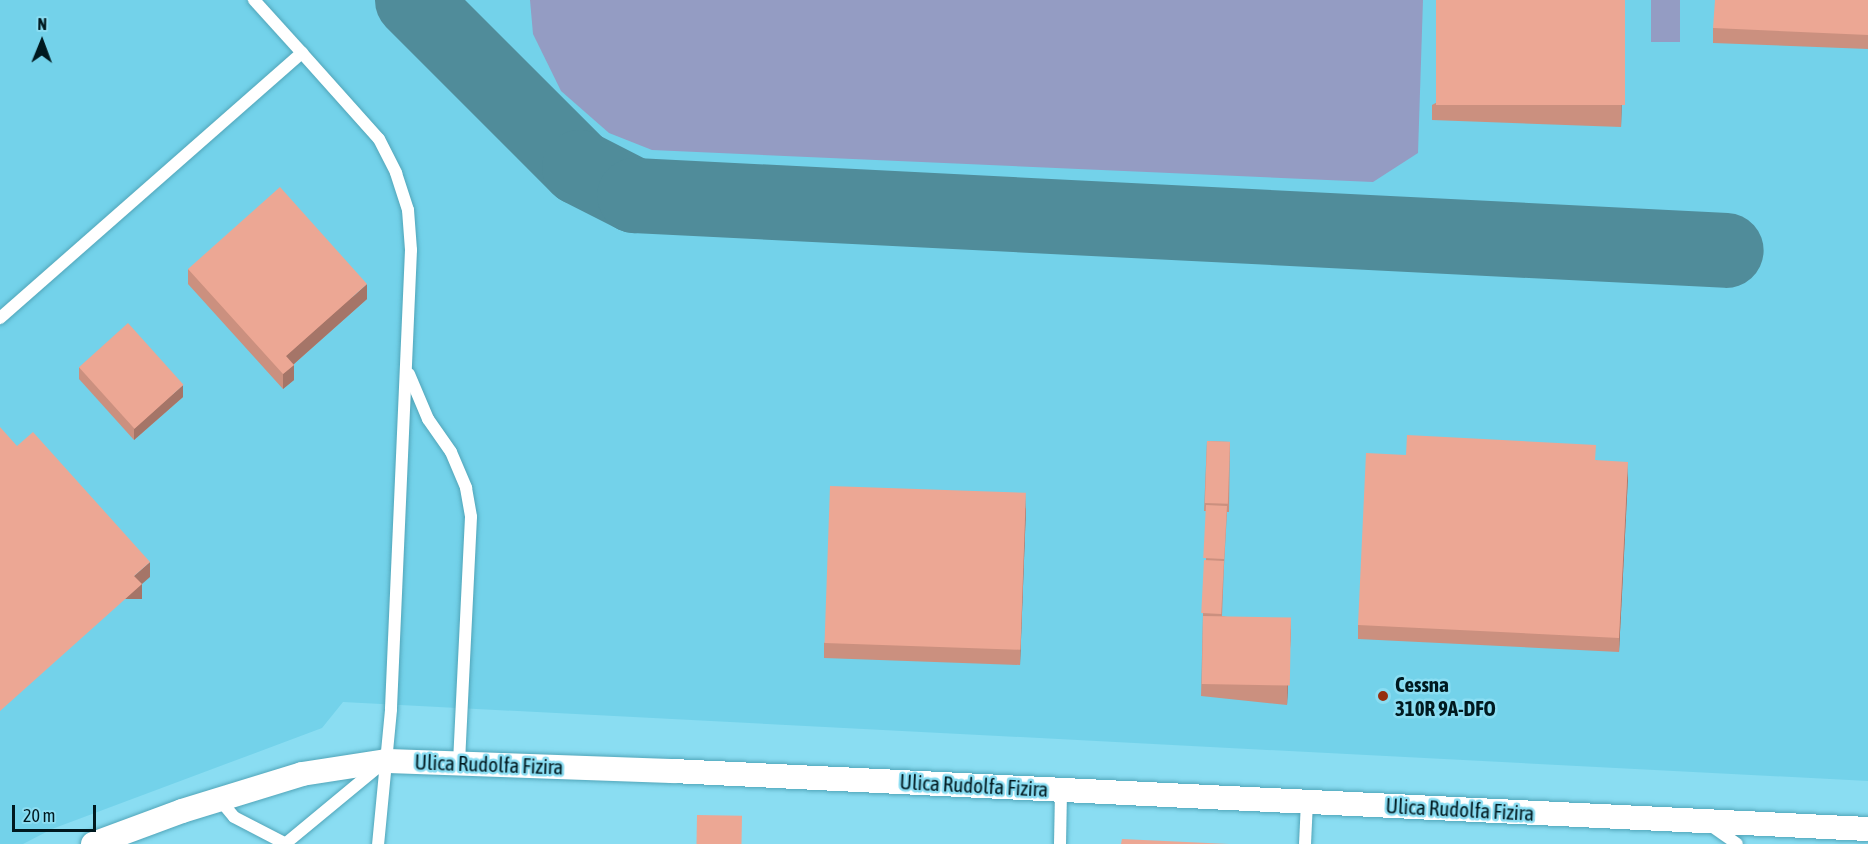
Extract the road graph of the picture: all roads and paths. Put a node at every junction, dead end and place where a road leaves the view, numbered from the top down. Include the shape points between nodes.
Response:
1 (254, 0) edge
2 (302, 53) junction
3 (0, 318) edge
4 (406, 365) junction
5 (386, 761) junction
6 (459, 763) junction
7 (1061, 790) junction
8 (219, 799) junction
9 (1307, 801) junction
10 (1701, 822) junction
11 (1868, 829) edge
12 (93, 844) edge
13 (286, 844) edge
14 (378, 844) edge
15 (1060, 844) edge
16 (1305, 844) edge
17 (1737, 844) edge

1 - 2 lane
2 - 3 lane
2 - 4 lane via 367,124 396,172 408,210 411,250
4 - 5 lane
4 - 6 lane via 417,397 466,488 471,517
5 - 6 street, Ulica Rudolfa Fizira
5 - 8 street, Ulica Rudolfa Fizira via 332,766
5 - 13 lane via 340,795
5 - 14 lane
6 - 7 street, Ulica Rudolfa Fizira
7 - 9 street, Ulica Rudolfa Fizira
7 - 15 lane
8 - 12 street, Ulica Rudolfa Fizira
8 - 13 lane via 234,817
9 - 10 street, Ulica Rudolfa Fizira
9 - 16 lane
10 - 11 street, Ulica Rudolfa Fizira
10 - 17 lane

